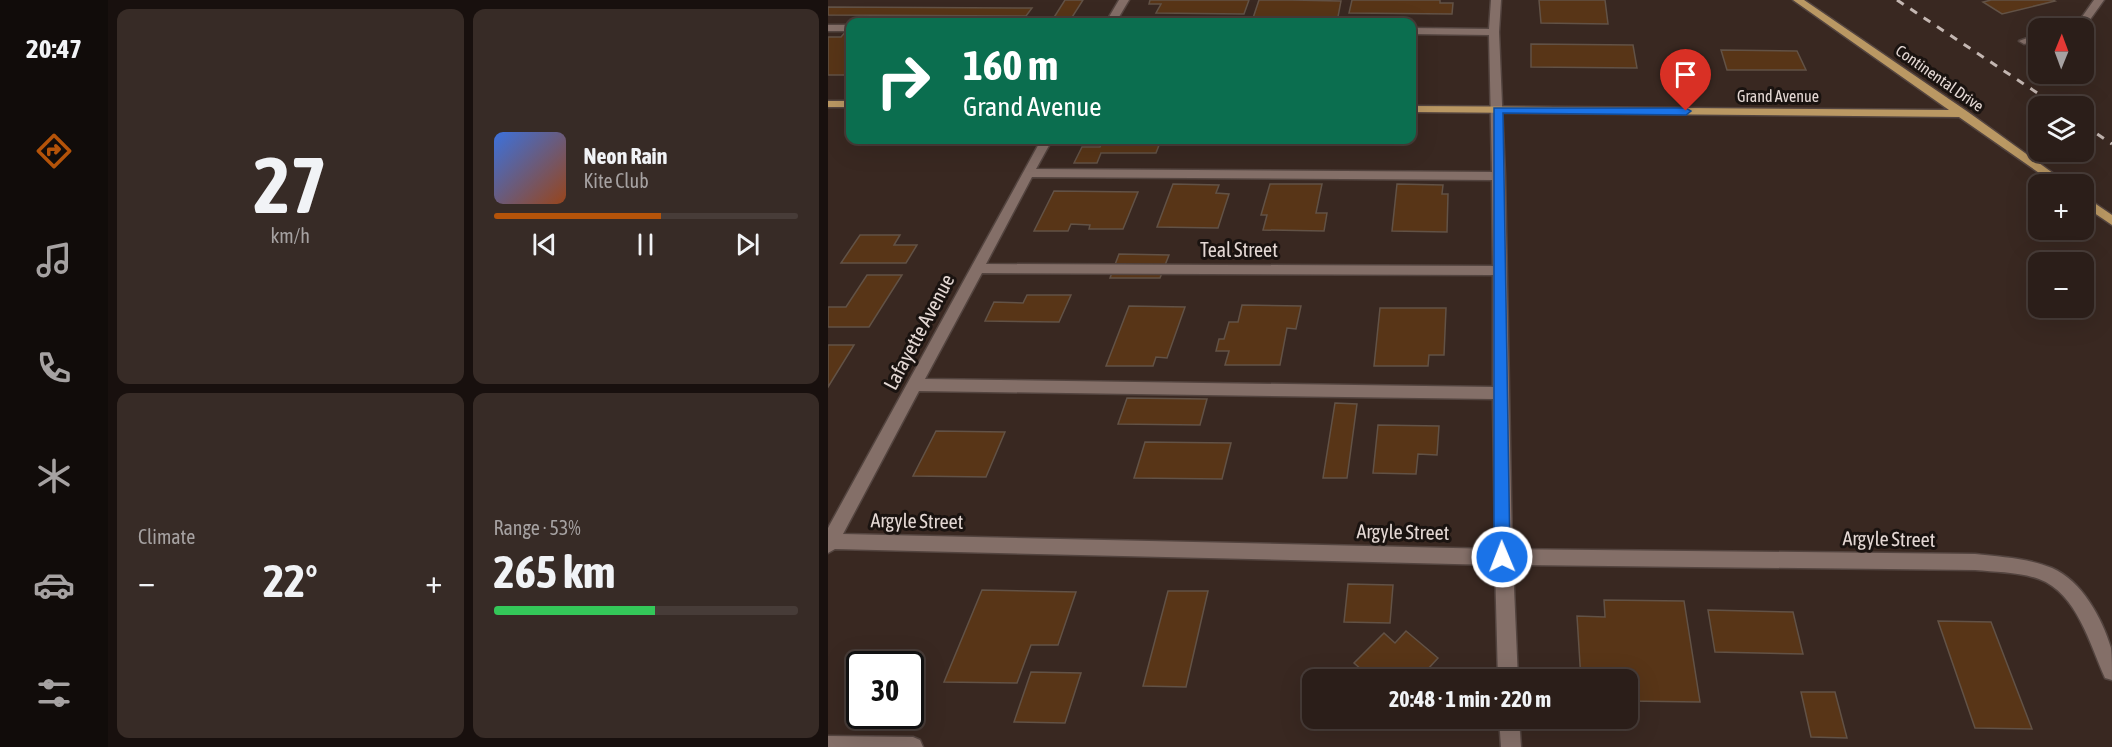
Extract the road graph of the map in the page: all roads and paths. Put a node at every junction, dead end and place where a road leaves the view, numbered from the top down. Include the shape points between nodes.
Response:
1 (1124, 0) edge
2 (1496, 0) edge
3 (1798, 0) edge
4 (2099, 0) edge
5 (1113, 18) edge
6 (2086, 18) edge
7 (828, 28) edge
8 (846, 28) edge
9 (1416, 31) edge
10 (1494, 32) junction
11 (2028, 40) edge
12 (2024, 41) dead end
13 (828, 104) edge
14 (846, 104) edge
15 (1416, 109) edge
16 (1498, 110) junction
17 (1964, 114) junction
18 (1044, 144) edge
19 (1028, 173) junction
20 (2048, 174) edge
21 (1499, 176) junction
22 (2094, 208) edge
23 (2112, 221) edge
24 (977, 268) junction
25 (1500, 271) junction
26 (914, 385) junction
27 (1499, 393) junction
28 (829, 543) edge
29 (1502, 557) junction
30 (1507, 669) edge
31 (2112, 671) edge
32 (1510, 729) edge
33 (828, 746) edge
34 (913, 747) edge
35 (1511, 747) edge

1 - 5 street
2 - 10 street
3 - 17 main road, Continental Drive
4 - 6 street
7 - 8 street
9 - 10 street
10 - 16 street
11 - 12 street
13 - 14 main road
15 - 16 main road, Grand Avenue
16 - 17 main road, Grand Avenue
16 - 21 street
17 - 20 main road, Continental Drive
18 - 19 street, Lafayette Avenue
19 - 21 street
19 - 24 street, Lafayette Avenue
21 - 25 street
22 - 23 main road
24 - 25 street, Teal Street
24 - 26 street, Lafayette Avenue
25 - 27 street
26 - 27 street
26 - 28 street, Lafayette Avenue
27 - 29 street
28 - 29 street, Argyle Street
29 - 30 street
29 - 31 street, Argyle Street via 1975,562 2020,568 2053,577 2078,600
32 - 35 street
33 - 34 street

